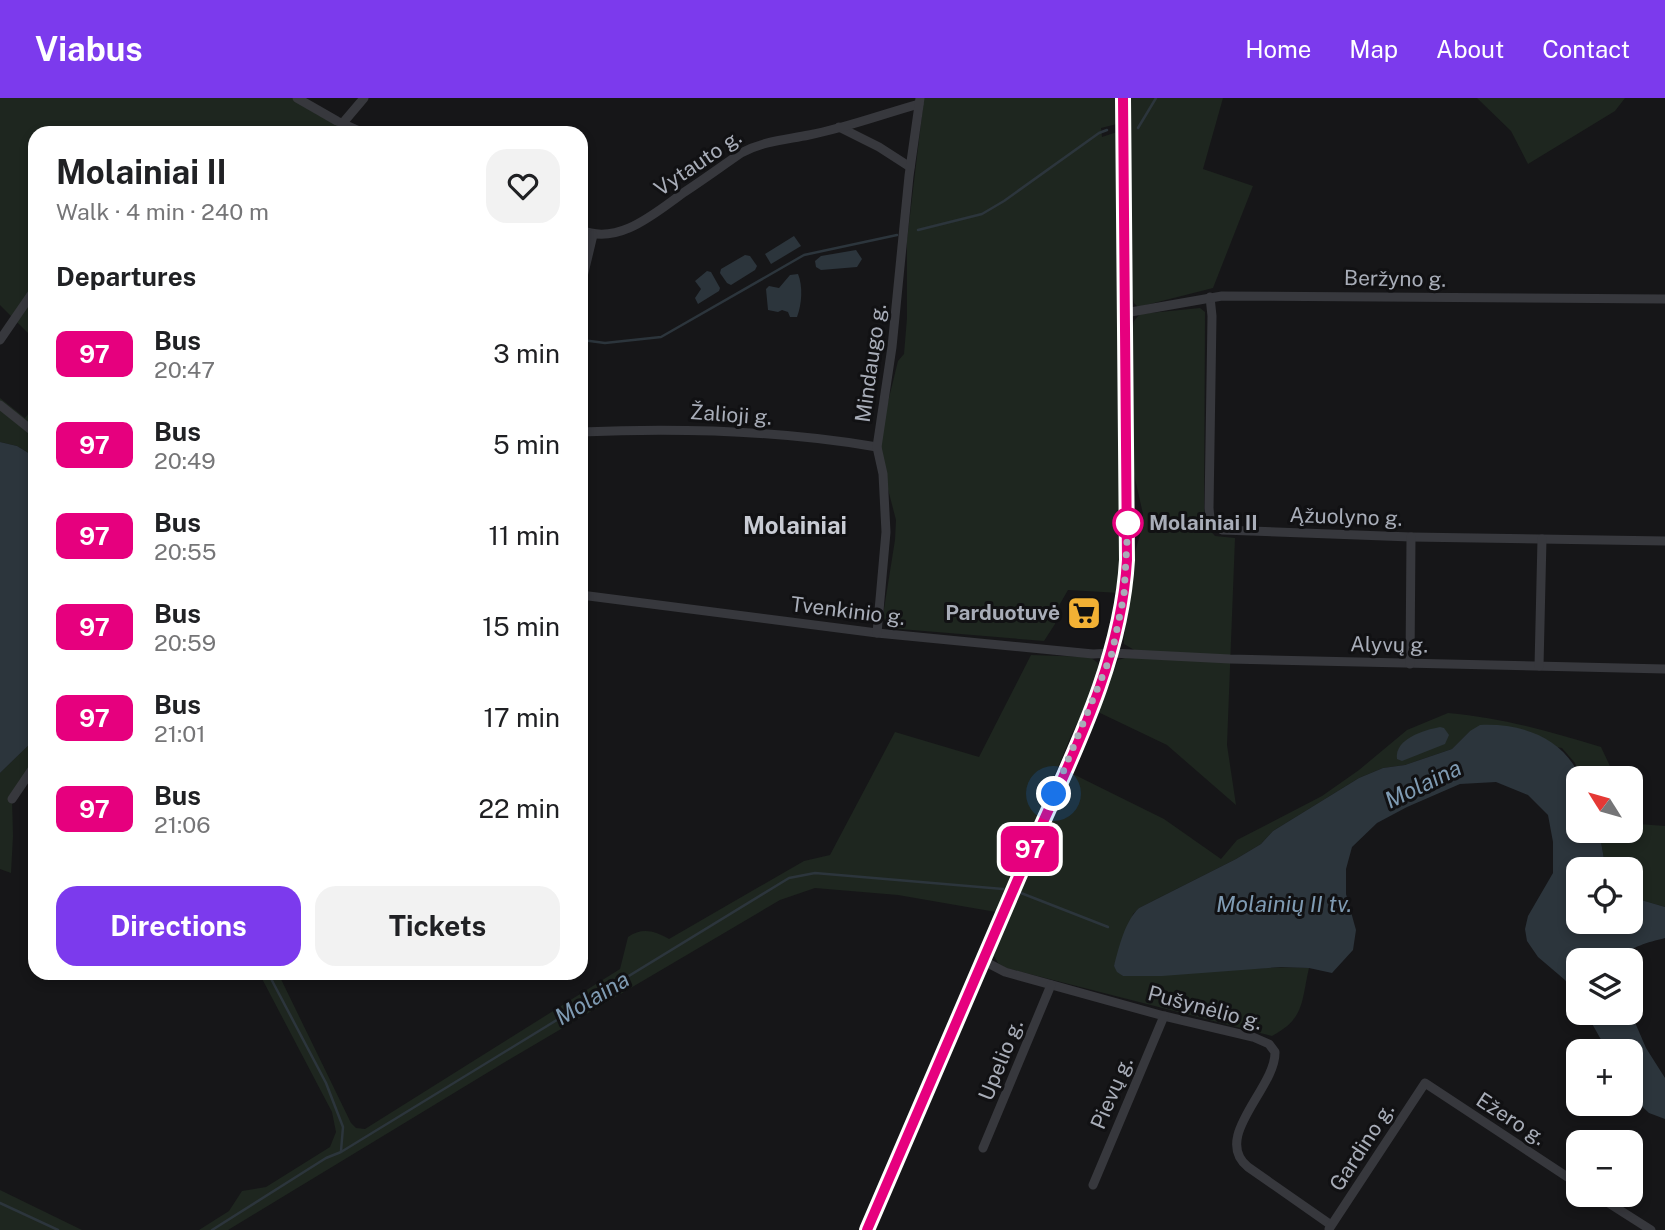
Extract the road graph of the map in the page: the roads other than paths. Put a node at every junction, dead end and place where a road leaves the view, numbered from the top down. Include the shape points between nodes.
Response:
1 (297, 98) edge
2 (364, 98) edge
3 (1123, 98) edge
4 (919, 101) edge
5 (342, 124) junction
6 (347, 126) edge
7 (839, 127) junction
8 (910, 167) junction
9 (588, 233) edge
10 (593, 235) junction
11 (588, 256) edge
12 (1210, 297) junction
13 (28, 299) edge
14 (1665, 299) edge
15 (1125, 313) junction
16 (0, 340) edge
17 (0, 405) edge
18 (28, 427) edge
19 (588, 432) edge
20 (877, 447) junction
21 (1410, 537) junction
22 (1542, 539) junction
23 (1665, 541) edge
24 (588, 596) edge
25 (877, 634) junction
26 (1112, 653) junction
27 (1410, 664) junction
28 (1539, 666) junction
29 (1665, 669) edge
30 (28, 775) edge
31 (12, 799) dead end
32 (982, 960) junction
33 (1051, 985) junction
34 (1164, 1016) junction
35 (1425, 1083) joint
36 (984, 1148) dead end
37 (1566, 1176) edge
38 (1093, 1185) dead end
39 (1615, 1207) edge
40 (1330, 1228) edge
41 (867, 1230) edge
42 (1651, 1230) edge

1 - 5 street
2 - 5 street
3 - 15 main road
4 - 7 street, Vytauto g.
4 - 8 street, Mindaugo g.
5 - 6 street
7 - 8 street
7 - 10 street, Vytauto g. via 757,144 637,224
8 - 20 street, Mindaugo g.
9 - 10 street
10 - 11 street
12 - 14 street, Beržyno g.
12 - 15 street, Beržyno g.
12 - 21 street, Ąžuolyno g. via 1209,509 1215,525 1235,531
13 - 16 street
15 - 26 main road via 1127,560
17 - 18 street
19 - 20 street, Žalioji g. via 668,428
20 - 25 street, Mindaugo g. via 886,532
21 - 22 street, Ąžuolyno g.
21 - 27 street
22 - 23 street, Ąžuolyno g.
22 - 28 street
24 - 25 street, Tvenkinio g.
25 - 26 street, Tvenkinio g.
26 - 27 street, Alyvų g.
26 - 32 main road
27 - 28 street, Alyvų g.
28 - 29 street, Alyvų g.
30 - 31 street
32 - 33 street, Pušynėlio g.
32 - 41 main road
33 - 34 street, Pušynėlio g.
33 - 36 street, Upelio g.
34 - 38 street, Pievų g.
34 - 40 street, Pušynėlio g. via 1253,1037 1273,1048 1273,1066 1241,1128 1236,1152 1248,1167
35 - 37 street, Ežero g.
35 - 40 street, Gardino g.
39 - 42 street

